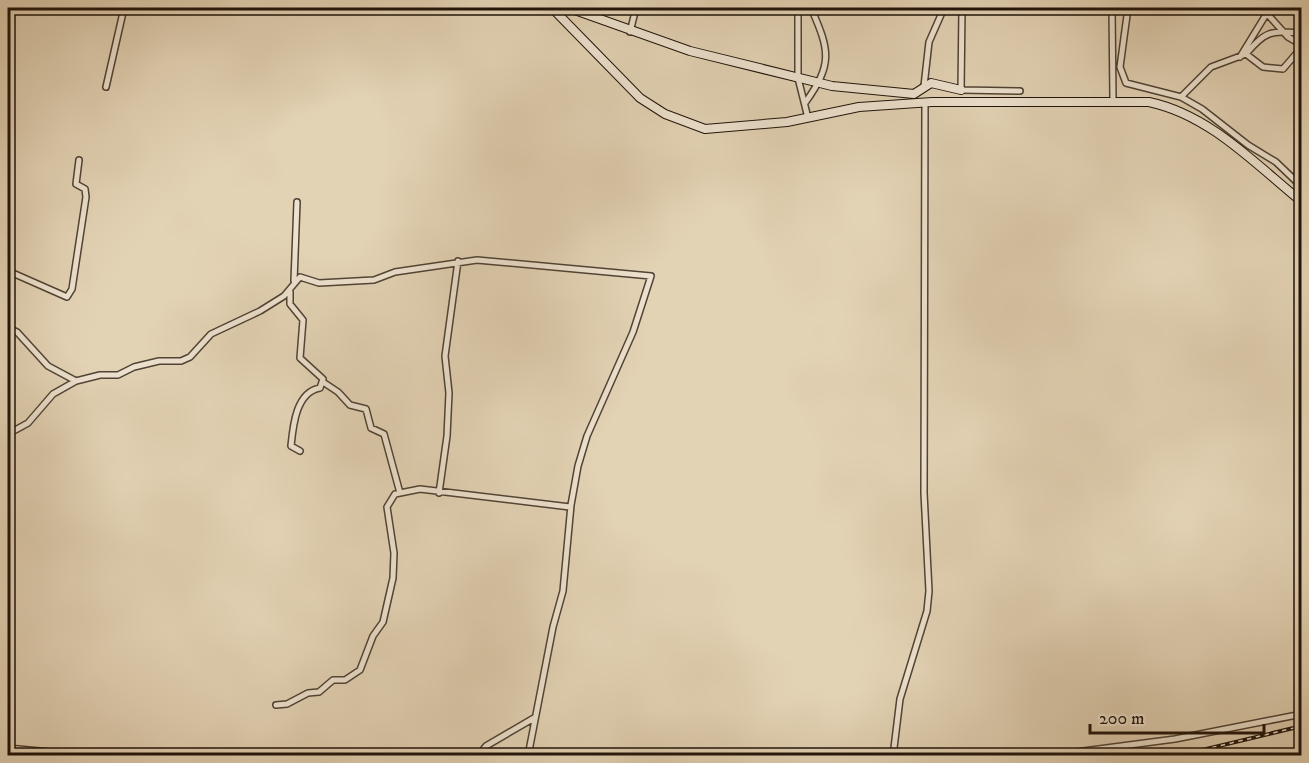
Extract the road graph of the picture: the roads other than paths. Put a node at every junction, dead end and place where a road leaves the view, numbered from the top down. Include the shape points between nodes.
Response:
1 (124, 8) edge
2 (552, 8) edge
3 (569, 8) edge
4 (636, 8) edge
5 (798, 8) edge
6 (811, 8) edge
7 (944, 8) edge
8 (962, 8) edge
9 (1112, 8) edge
10 (1128, 8) edge
11 (1262, 8) edge
12 (1267, 13) junction
13 (1283, 31) junction
14 (630, 32) junction
15 (1302, 33) edge
16 (1301, 46) edge
17 (1243, 55) junction
18 (798, 78) junction
19 (820, 83) junction
20 (106, 87) dead end
21 (924, 87) junction
22 (961, 90) junction
23 (1020, 91) dead end
24 (1181, 97) junction
25 (1113, 100) junction
26 (805, 103) junction
27 (925, 103) junction
28 (808, 118) junction
29 (80, 160) dead end
30 (1302, 187) edge
31 (297, 202) dead end
32 (1302, 202) edge
33 (458, 261) junction
34 (8, 271) edge
35 (292, 289) junction
36 (8, 328) edge
37 (76, 381) junction
38 (323, 382) junction
39 (8, 434) edge
40 (300, 451) dead end
41 (400, 493) junction
42 (439, 493) junction
43 (570, 507) junction
44 (276, 705) dead end
45 (1302, 714) edge
46 (534, 718) junction
47 (8, 748) edge
48 (93, 756) edge
49 (478, 756) edge
50 (528, 756) edge
51 (893, 756) edge
52 (1045, 756) edge

1 - 20 street
2 - 28 street via 640,98 692,127 718,130
3 - 14 street
4 - 14 street
5 - 18 street
6 - 19 street via 827,59
7 - 21 street via 929,42
8 - 22 street
9 - 25 street
10 - 24 street via 1120,68 1126,83
11 - 12 street
12 - 13 street
12 - 17 street
13 - 15 street
13 - 16 street
13 - 17 street via 1268,33
14 - 18 street
16 - 17 street via 1283,69 1263,67
17 - 24 street via 1211,67
18 - 19 street
18 - 26 street
19 - 21 street via 900,94 914,94
19 - 26 street
21 - 22 street via 932,83
22 - 23 street
24 - 30 street via 1276,162
25 - 27 street
25 - 32 street via 1149,102 1182,111 1227,140
26 - 28 street
27 - 28 street via 859,107
27 - 51 street via 924,494 929,591 900,699
29 - 34 street via 76,184 86,189 86,197 72,289 67,297
31 - 35 street via 297,257
33 - 35 street via 395,272 374,280 319,283 300,278
33 - 42 street via 445,356 449,393
33 - 43 street via 651,276 633,332 587,436
35 - 37 street via 260,311 211,334 186,359 159,361 118,375
35 - 38 street via 290,304 303,320 300,358 322,376
36 - 37 street via 17,332 48,366
37 - 39 street via 53,394 28,423
38 - 40 street via 303,398 294,423 291,446
38 - 41 street via 350,405 366,409 371,428 384,434
41 - 42 street via 420,489
41 - 44 street via 389,500 387,507 394,553 393,578 383,622 372,638 360,670 345,680 331,681 319,692
42 - 43 street
43 - 46 street via 563,591
45 - 52 street via 1175,739
46 - 49 street via 486,746
46 - 50 street
47 - 48 street

